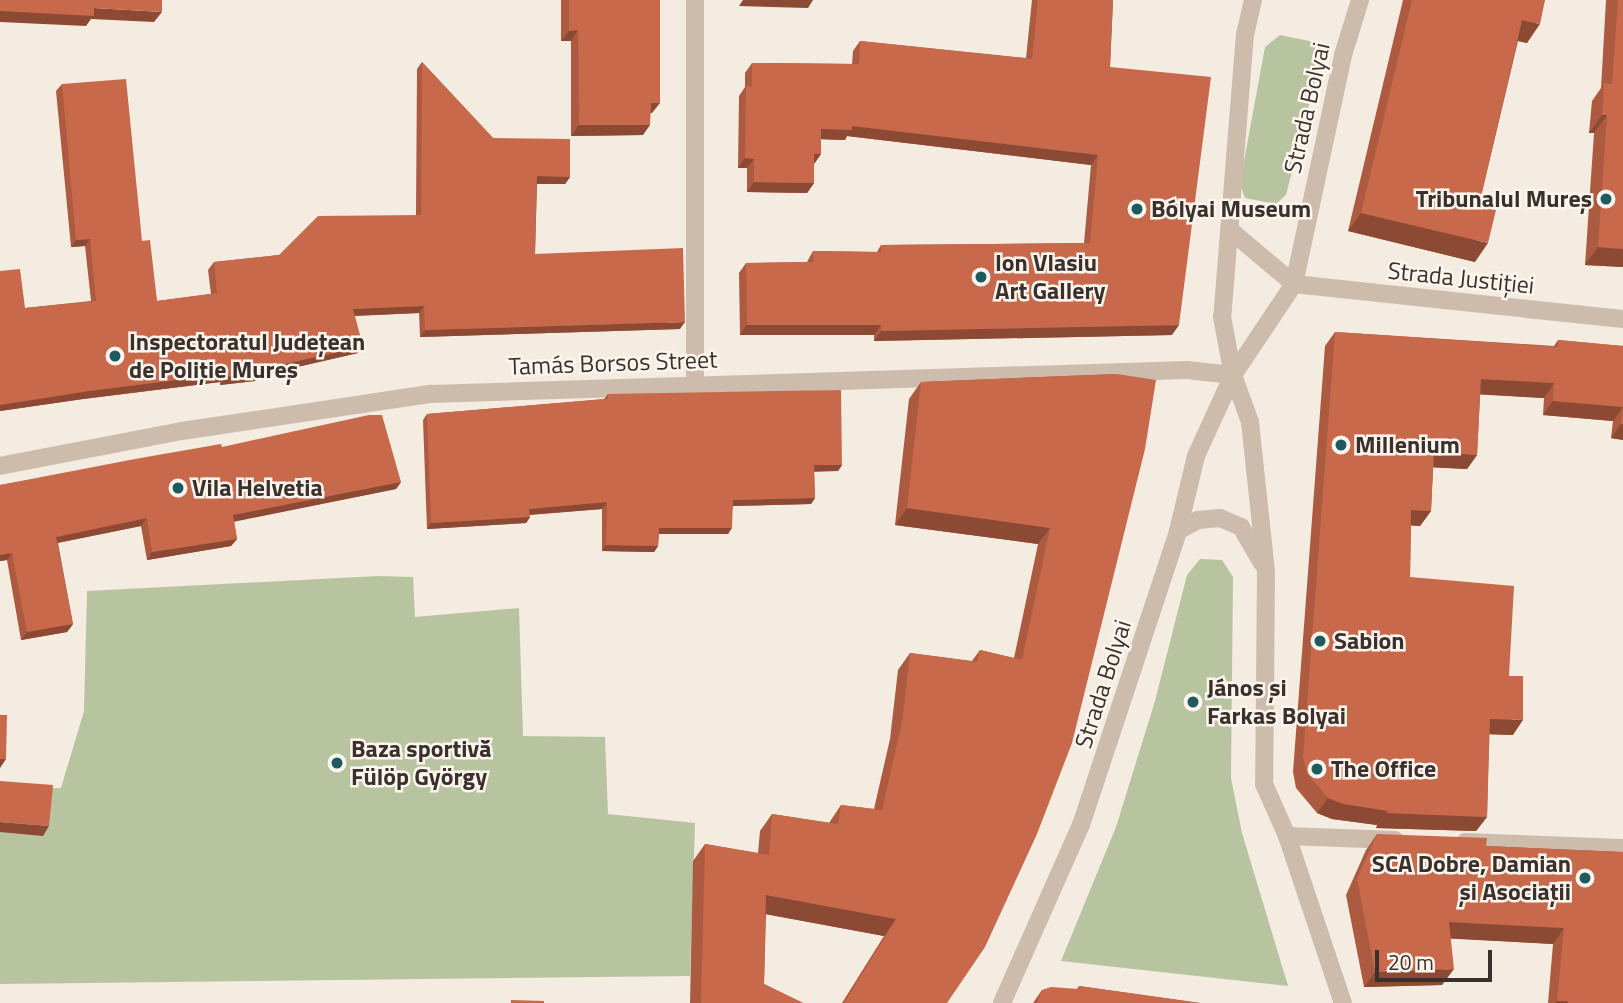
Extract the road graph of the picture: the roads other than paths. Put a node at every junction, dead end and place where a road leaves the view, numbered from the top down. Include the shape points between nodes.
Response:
1 (695, 0) edge
2 (1253, 0) edge
3 (1360, 0) edge
4 (1230, 230) junction
5 (1294, 284) junction
6 (1623, 319) edge
7 (1233, 375) junction
8 (695, 385) junction
9 (0, 466) edge
10 (1178, 531) junction
11 (1266, 570) junction
12 (1286, 836) junction
13 (1418, 841) edge
14 (1445, 842) edge
15 (1623, 848) edge
16 (1002, 1003) edge
17 (1343, 1003) edge

1 - 8 street
2 - 4 street via 1245,34
3 - 5 street, Strada Bolyai via 1343,55
4 - 5 street
4 - 7 street via 1222,317
5 - 6 street, Strada Justiției
5 - 7 street, Strada Bolyai
7 - 8 street, Tamás Borsos Street via 1187,370
7 - 10 street, Strada Bolyai via 1196,456
7 - 11 street via 1250,422
8 - 9 street, Tamás Borsos Street via 431,394 183,431
10 - 11 street via 1198,520 1220,518 1241,527
10 - 16 street, Strada Bolyai via 1081,825
11 - 12 street via 1264,785
12 - 13 street
12 - 17 street
14 - 15 street

